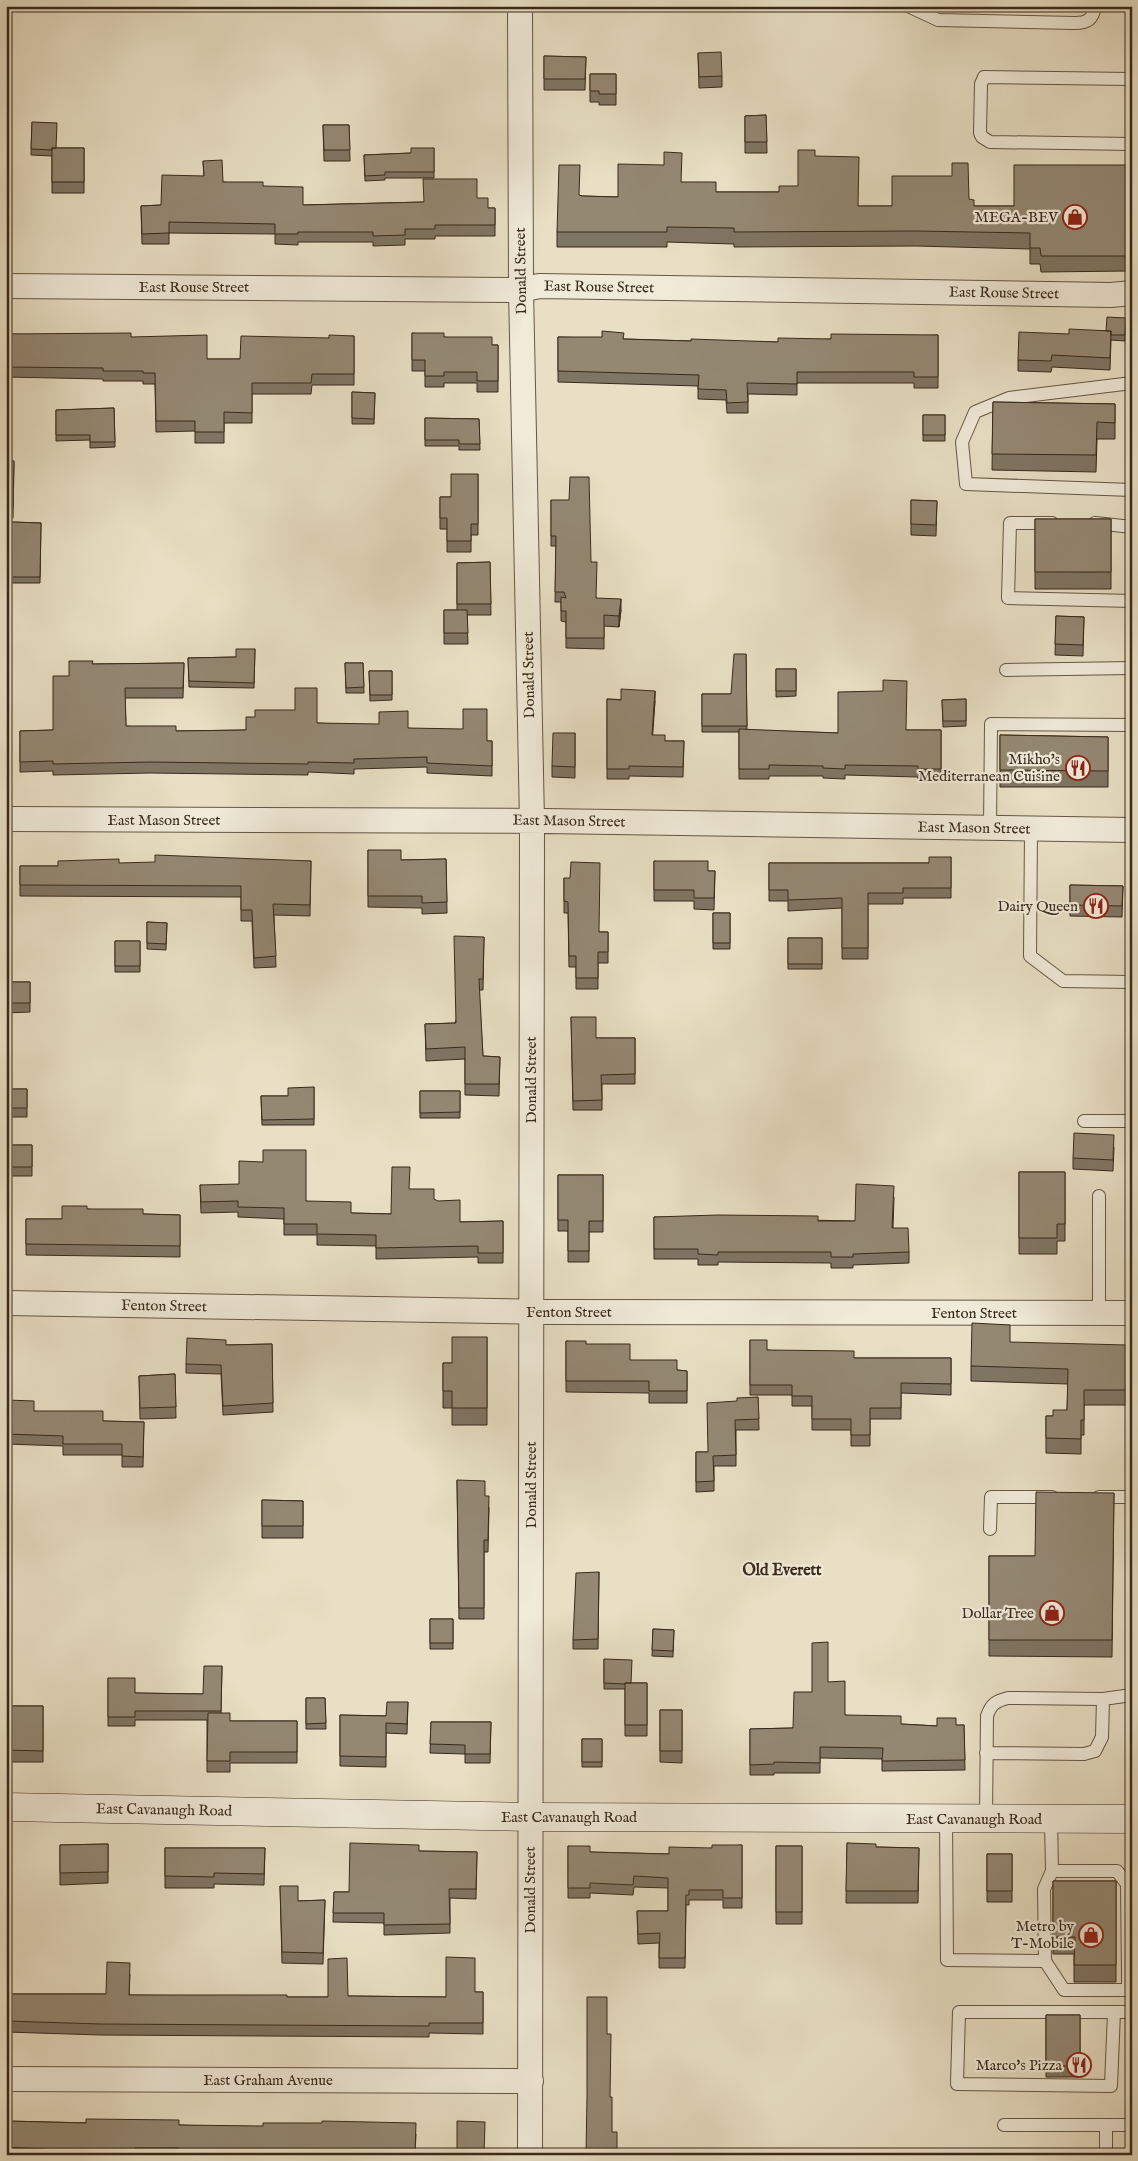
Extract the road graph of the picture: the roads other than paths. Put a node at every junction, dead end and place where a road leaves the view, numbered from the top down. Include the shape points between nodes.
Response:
1 (520, 6) edge
2 (908, 6) edge
3 (1095, 6) edge
4 (1132, 79) edge
5 (1132, 144) edge
6 (6, 286) edge
7 (521, 290) junction
8 (1132, 293) edge
9 (1132, 383) edge
10 (1132, 490) edge
11 (1132, 527) edge
12 (1132, 601) edge
13 (1132, 668) edge
14 (1006, 670) dead end
15 (1132, 726) edge
16 (6, 819) edge
17 (532, 821) junction
18 (990, 828) junction
19 (1031, 829) junction
20 (1132, 830) edge
21 (1132, 982) edge
22 (1084, 1121) dead end
23 (1132, 1121) edge
24 (1099, 1196) dead end
25 (6, 1303) edge
26 (531, 1311) junction
27 (1132, 1312) edge
28 (1099, 1313) junction
29 (1066, 1497) edge
30 (1085, 1497) edge
31 (1132, 1497) edge
32 (990, 1529) dead end
33 (1132, 1695) edge
34 (1103, 1699) junction
35 (986, 1753) junction
36 (6, 1807) edge
37 (530, 1817) junction
38 (946, 1818) junction
39 (986, 1819) junction
40 (1051, 1819) junction
41 (1132, 1819) edge
42 (1052, 1871) junction
43 (1129, 1884) edge
44 (1045, 1960) junction
45 (1130, 1974) edge
46 (1114, 2012) junction
47 (1132, 2012) edge
48 (6, 2079) edge
49 (530, 2081) junction
50 (1004, 2125) dead end
51 (1106, 2125) junction
52 (1132, 2125) edge
53 (530, 2155) edge
54 (1106, 2155) edge

1 - 7 street, Donald Street
2 - 3 lane via 938,20 1075,23 1093,16
4 - 5 lane via 984,78 981,84 980,133 990,142
6 - 7 street, East Rouse Street
7 - 8 street, East Rouse Street via 539,286
7 - 17 street, Donald Street
9 - 10 lane via 1009,398 975,412 962,442 966,484
11 - 12 lane via 1108,523 1010,523 1008,598
13 - 14 lane
15 - 18 lane via 991,724
16 - 17 street, East Mason Street
17 - 18 street, East Mason Street
17 - 26 street, Donald Street
18 - 19 street, East Mason Street
19 - 20 street, East Mason Street
19 - 21 lane via 1030,956 1063,981
22 - 23 lane
24 - 28 lane
25 - 26 street, Fenton Street
26 - 28 street, Fenton Street
26 - 37 street, Donald Street
27 - 28 street, Fenton Street
29 - 32 lane via 991,1497
30 - 31 lane
33 - 34 lane
34 - 35 lane via 1008,1698 996,1702 987,1716
34 - 35 lane via 1102,1737 1095,1752
35 - 39 lane
36 - 37 street, East Cavanaugh Road
37 - 38 street, East Cavanaugh Road
37 - 49 street, Donald Street
38 - 39 street, East Cavanaugh Road
38 - 44 lane via 947,1960
39 - 40 street, East Cavanaugh Road
40 - 41 street, East Cavanaugh Road
40 - 42 lane
42 - 43 lane via 1117,1871
42 - 44 lane via 1044,1889
43 - 45 lane
44 - 45 lane via 1064,1990 1128,1990
46 - 46 lane via 959,2012 958,2084 1111,2086
46 - 47 lane
48 - 49 street, East Graham Avenue
49 - 53 street, Donald Street
50 - 51 lane
51 - 52 lane
51 - 54 lane

